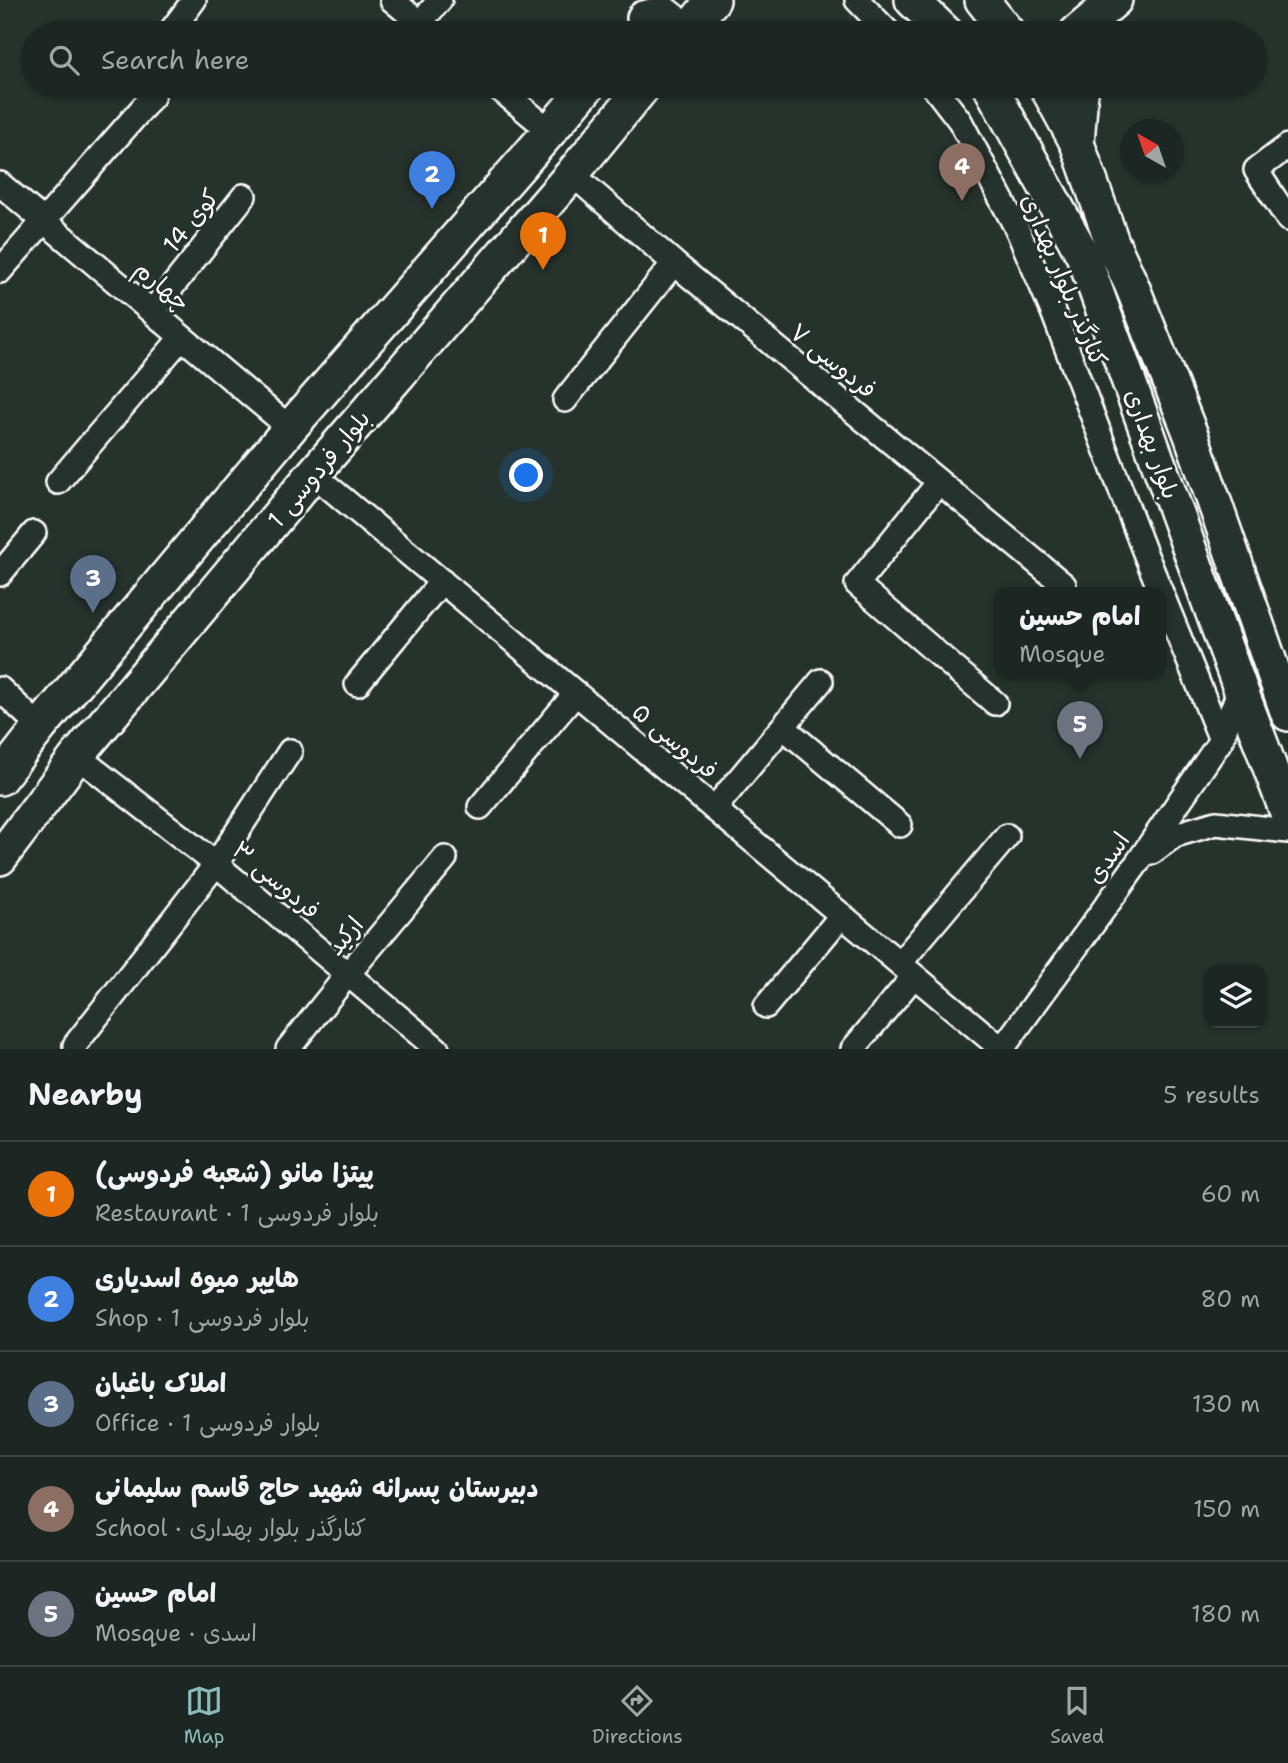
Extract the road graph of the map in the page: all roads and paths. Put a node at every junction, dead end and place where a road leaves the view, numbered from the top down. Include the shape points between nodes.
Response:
1 (194, 0) edge
2 (392, 0) edge
3 (440, 0) edge
4 (713, 0) edge
5 (857, 0) edge
6 (912, 0) edge
7 (982, 0) edge
8 (1115, 0) edge
9 (1124, 0) edge
10 (645, 17) edge
11 (178, 21) edge
12 (418, 21) edge
13 (430, 21) edge
14 (673, 21) edge
15 (696, 21) edge
16 (877, 21) edge
17 (934, 21) edge
18 (999, 21) edge
19 (1090, 21) edge
20 (1112, 21) edge
21 (151, 98) edge
22 (510, 98) edge
23 (577, 98) edge
24 (634, 98) edge
25 (942, 98) edge
26 (997, 98) edge
27 (1053, 98) edge
28 (1080, 98) edge
29 (550, 131) junction
30 (1077, 143) junction
31 (1288, 146) edge
32 (572, 174) junction
33 (0, 184) edge
34 (244, 196) dead end
35 (1288, 219) edge
36 (44, 221) junction
37 (674, 263) junction
38 (0, 271) edge
39 (152, 312) junction
40 (182, 337) junction
41 (565, 400) dead end
42 (290, 428) junction
43 (313, 474) junction
44 (58, 482) dead end
45 (939, 482) junction
46 (34, 533) dead end
47 (0, 574) edge
48 (442, 582) junction
49 (1064, 584) dead end
50 (1159, 587) edge
51 (1166, 605) edge
52 (821, 681) dead end
53 (357, 684) dead end
54 (1240, 688) junction
55 (0, 689) edge
56 (576, 693) junction
57 (995, 703) dead end
58 (1288, 715) edge
59 (40, 727) junction
60 (783, 727) junction
61 (1221, 740) junction
62 (290, 751) dead end
63 (77, 756) junction
64 (0, 778) edge
65 (480, 807) dead end
66 (714, 809) junction
67 (1288, 815) edge
68 (900, 825) dead end
69 (1288, 831) edge
70 (1007, 836) dead end
71 (0, 858) edge
72 (445, 858) dead end
73 (1138, 862) junction
74 (216, 864) junction
75 (842, 915) junction
76 (907, 970) junction
77 (348, 974) junction
78 (766, 1006) dead end
79 (75, 1045) dead end
80 (288, 1049) edge
81 (437, 1049) edge
82 (853, 1049) edge
83 (1002, 1049) edge

1 - 11 street
2 - 12 street
3 - 13 street
4 - 15 main road
5 - 16 street
6 - 17 main road
7 - 18 main road
8 - 19 main road
9 - 20 main road
10 - 14 main road via 663,13
21 - 36 street
22 - 29 street
23 - 29 main road, بلوار فردوسی 1
24 - 32 main road, بلوار فردوسی 1
25 - 50 street, کنارگذر بلوار بهداری via 960,121 1018,231
26 - 54 main road, بلوار بهداری via 1083,256
27 - 30 main road, بلوار بهداری
28 - 30 main road
29 - 42 main road, بلوار فردوسی 1
30 - 58 main road, بلوار بهداری via 1191,435
31 - 35 street via 1256,170
32 - 37 street, فردوسی ۷
32 - 43 main road, بلوار فردوسی 1
33 - 36 street, چهارم
34 - 39 street, کوی 14
36 - 38 street
36 - 39 street, چهارم
37 - 41 street
37 - 45 street, فردوسی ۷
39 - 40 street, چهارم
40 - 42 street, چهارم
40 - 44 street
42 - 59 main road, بلوار فردوسی 1
43 - 48 street, فردوسی ۵
43 - 63 main road, بلوار فردوسی 1
45 - 49 street, فردوسی ۷
45 - 57 street via 857,584
46 - 47 street
48 - 53 street
48 - 56 street, فردوسی ۵
51 - 61 street, کنارگذر بلوار بهداری
52 - 60 street
54 - 61 street, اسدی
54 - 67 main road, بلوار بهداری
55 - 59 street
56 - 65 street
56 - 66 street, فردوسی ۵
59 - 63 main road
59 - 64 main road, بلوار فردوسی 1
60 - 66 street
60 - 68 street
61 - 73 street, اسدی
62 - 74 street
63 - 71 main road, بلوار فردوسی 1
63 - 74 street, فردوسی ۳
66 - 75 street, فردوسی ۵
69 - 73 street via 1216,823 1175,835
70 - 76 street
72 - 77 street, ارکید
73 - 83 street, اسدی
74 - 77 street, فردوسی ۳
74 - 79 street
75 - 76 street, فردوسی ۵
75 - 78 street
76 - 82 street
76 - 83 street, فردوسی ۵
77 - 80 street, ارکید
77 - 81 street, فردوسی ۳

